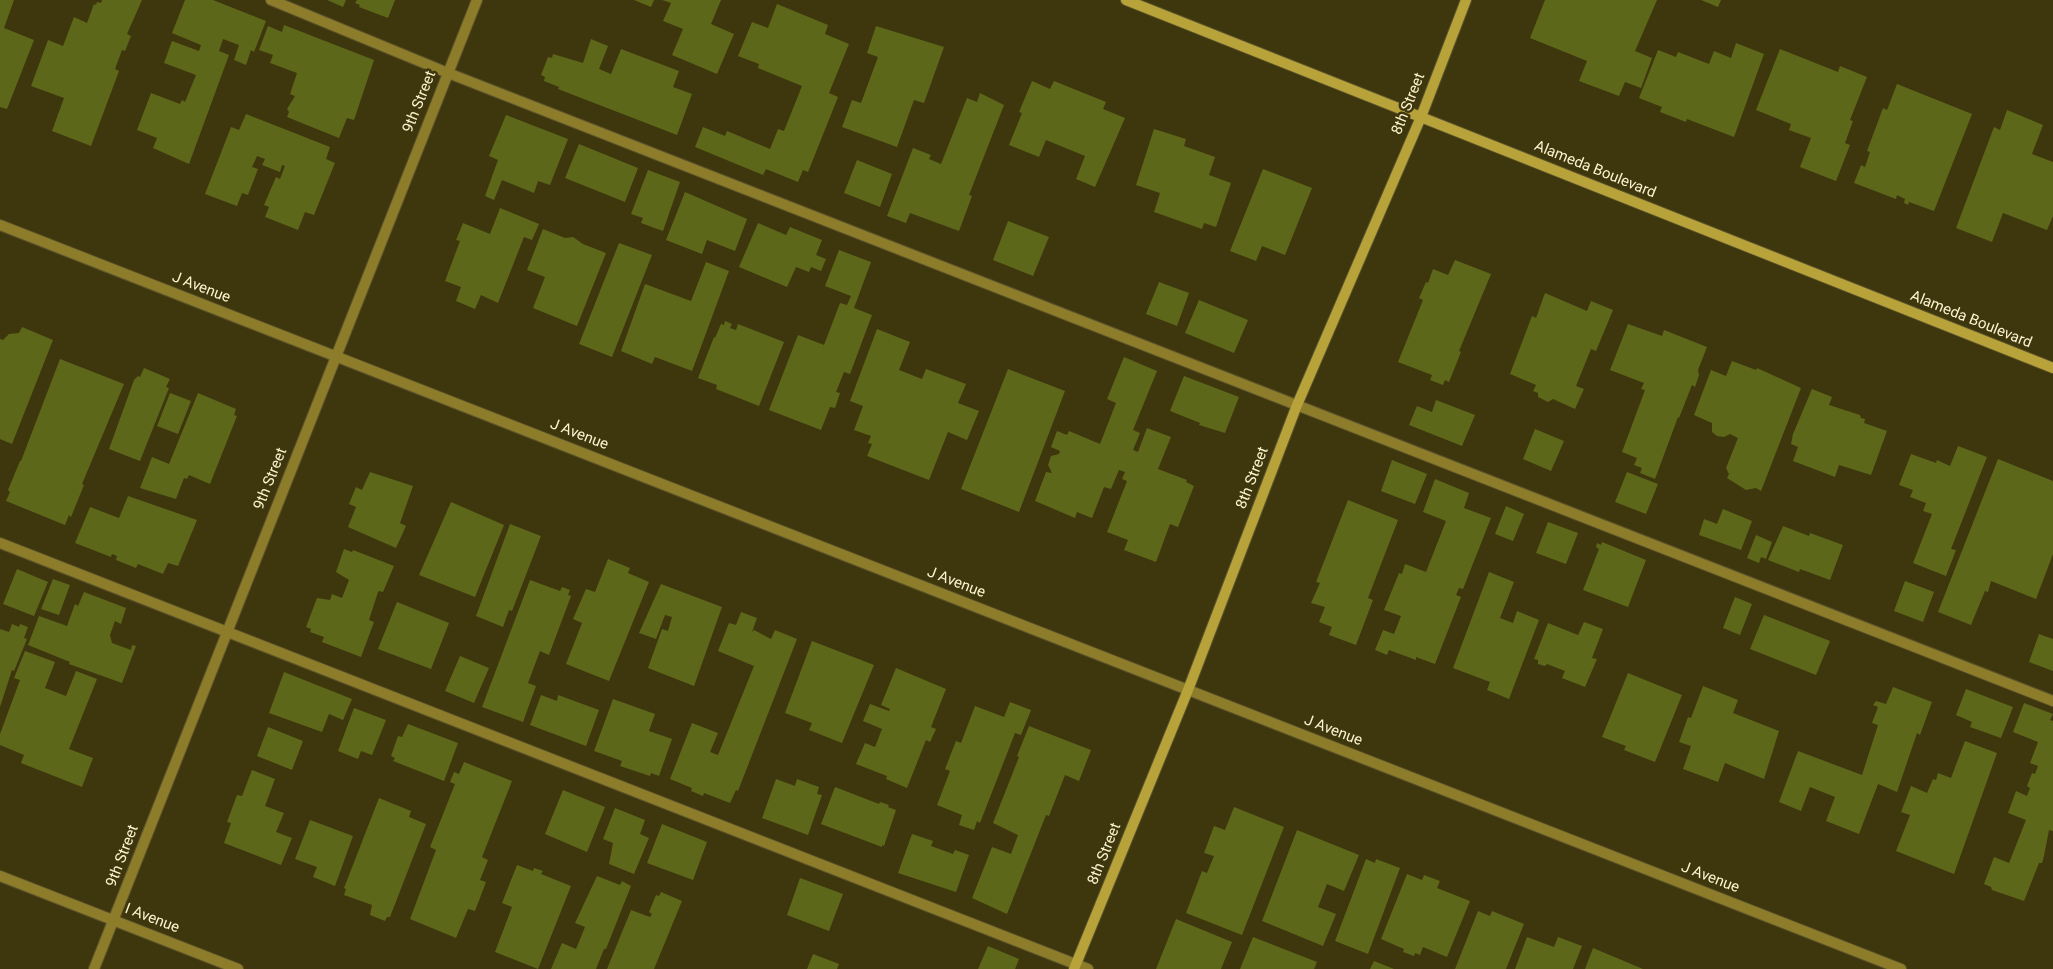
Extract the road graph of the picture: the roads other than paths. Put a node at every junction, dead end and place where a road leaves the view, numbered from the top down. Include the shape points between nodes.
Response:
1 (271, 0) edge
2 (477, 0) edge
3 (1126, 0) edge
4 (1466, 0) edge
5 (448, 73) junction
6 (1421, 117) junction
7 (0, 225) edge
8 (335, 356) junction
9 (2053, 368) edge
10 (1296, 405) junction
11 (0, 543) edge
12 (227, 632) junction
13 (1188, 690) junction
14 (2053, 701) edge
15 (0, 876) edge
16 (114, 920) junction
17 (1075, 967) edge
18 (94, 969) edge
19 (238, 969) edge
20 (1088, 969) edge
21 (1900, 969) edge

1 - 5 street
2 - 5 street, 9th Street
3 - 6 street, Alameda Boulevard
4 - 6 street, 8th Street
5 - 8 street, 9th Street
5 - 10 street
6 - 9 street, Alameda Boulevard
6 - 10 street, 8th Street
7 - 8 street, J Avenue
8 - 12 street, 9th Street
8 - 13 street, J Avenue
10 - 13 street, 8th Street
10 - 14 street
11 - 12 street
12 - 16 street, 9th Street
12 - 17 street
13 - 17 street, 8th Street
13 - 21 street, J Avenue
15 - 16 street, I Avenue
16 - 18 street, 9th Street
16 - 19 street, I Avenue
17 - 20 street

